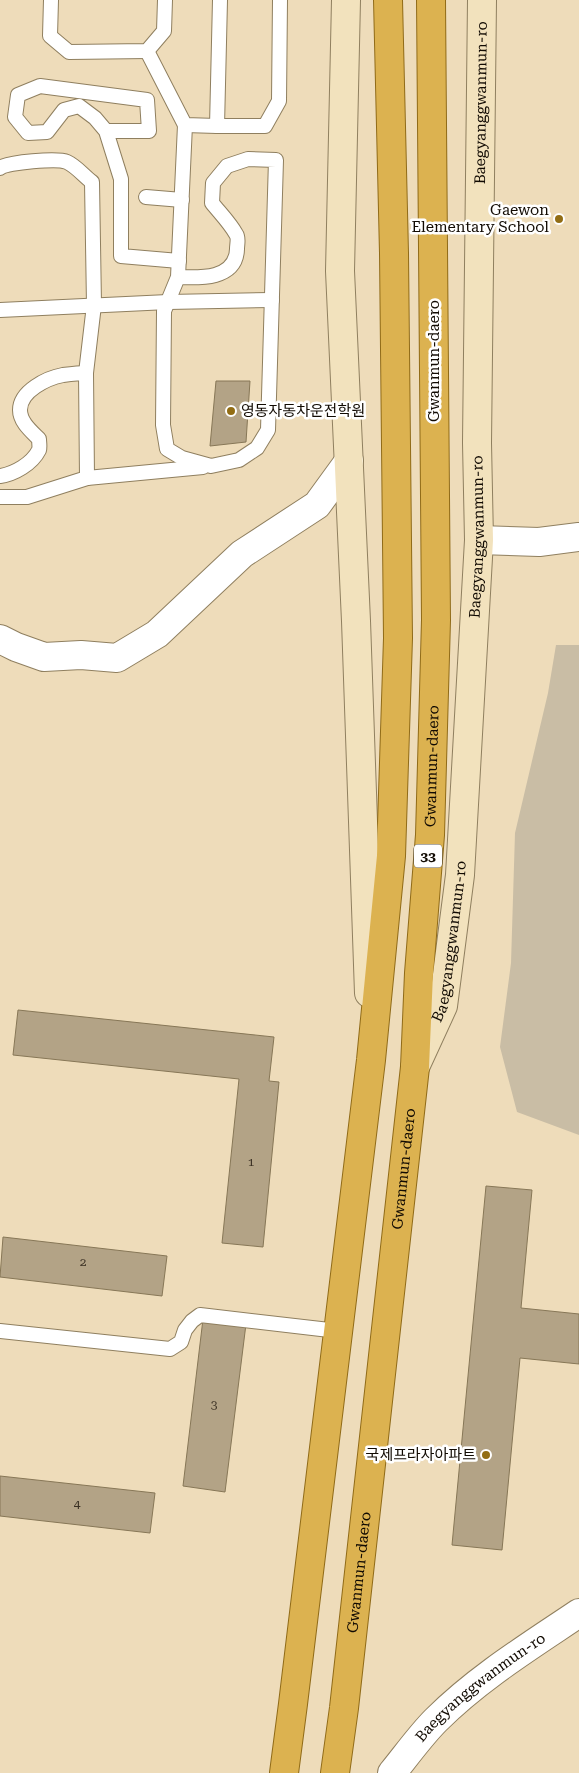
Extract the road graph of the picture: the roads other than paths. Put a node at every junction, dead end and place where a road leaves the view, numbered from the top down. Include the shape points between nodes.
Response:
1 (51, 0) edge
2 (165, 0) edge
3 (220, 0) edge
4 (280, 0) edge
5 (346, 0) edge
6 (388, 0) edge
7 (431, 0) edge
8 (482, 0) edge
9 (147, 51) junction
10 (185, 125) junction
11 (217, 126) junction
12 (106, 131) junction
13 (0, 168) edge
14 (146, 197) dead end
15 (182, 200) junction
16 (179, 261) junction
17 (178, 277) junction
18 (272, 300) junction
19 (168, 302) junction
20 (94, 306) junction
21 (0, 310) edge
22 (86, 372) junction
23 (348, 462) junction
24 (211, 466) junction
25 (0, 476) edge
26 (87, 478) junction
27 (0, 497) edge
28 (579, 537) edge
29 (479, 540) junction
30 (0, 639) edge
31 (371, 1060) junction
32 (415, 1067) junction
33 (0, 1331) edge
34 (338, 1331) junction
35 (579, 1613) edge
36 (284, 1773) edge
37 (335, 1773) edge
38 (392, 1773) edge

1 - 9 lane via 50,36 68,52
2 - 9 lane via 164,31
3 - 11 lane
4 - 11 lane via 279,100 265,126
5 - 23 main road via 340,271
6 - 31 highway via 398,638 391,856
7 - 32 highway, Gwanmun-daero / 33 via 436,620 430,835
8 - 29 main road, Baegyanggwanmun-ro via 477,443
9 - 10 lane
10 - 11 lane
10 - 15 lane
12 - 12 lane via 149,130 147,100 40,86 18,95 15,116 28,133 47,132 64,110 79,106
12 - 16 lane via 122,179 121,256
13 - 20 lane via 4,164 66,161 92,182
14 - 15 lane
15 - 16 lane
16 - 17 lane
17 - 18 lane via 217,275 230,267 237,253 238,235 212,203 213,183 227,166 248,159 276,160
17 - 19 lane
18 - 19 lane
18 - 24 lane via 268,430 257,448 239,460
19 - 20 lane
19 - 24 lane via 164,311 163,424 167,449 182,458
20 - 21 lane
20 - 22 lane
22 - 25 lane via 62,375 40,384 24,396 20,411 27,427 39,439 40,449 29,463 9,475
22 - 26 lane
23 - 30 street via 316,505 242,554 157,634 117,658 81,655 44,657
23 - 31 main road
24 - 26 lane
26 - 27 lane via 27,498
28 - 29 street via 539,542
29 - 32 main road, Baegyanggwanmun-ro via 460,874 443,1006
31 - 34 highway
32 - 37 highway, Gwanmun-daero / 33
33 - 34 lane via 170,1349 181,1342 185,1330 200,1315
34 - 36 highway
35 - 38 street, Baegyanggwanmun-ro via 465,1694 435,1721

